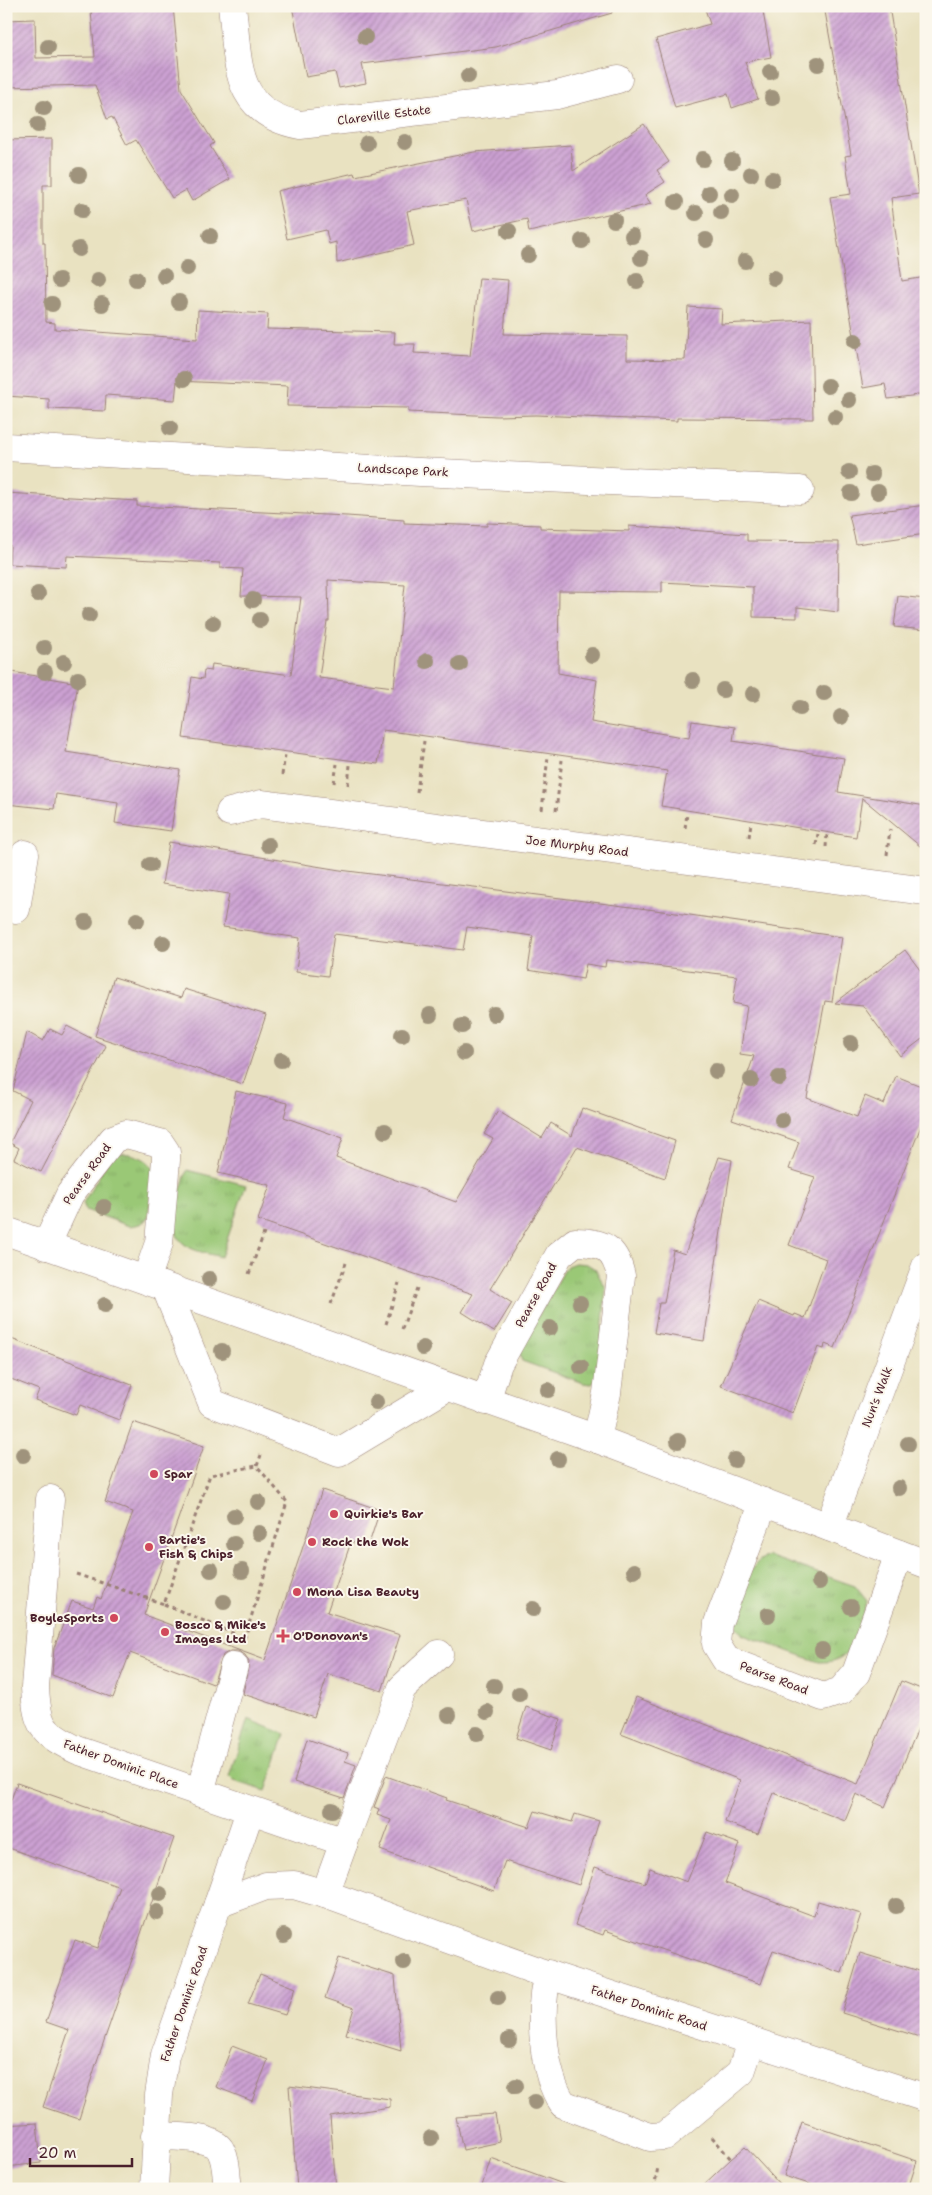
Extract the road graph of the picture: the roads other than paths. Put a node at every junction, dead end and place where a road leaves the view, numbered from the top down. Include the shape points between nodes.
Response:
1 (232, 6) edge
2 (618, 79) dead end
3 (6, 447) edge
4 (800, 490) dead end
5 (230, 812) dead end
6 (25, 854) dead end
7 (926, 890) edge
8 (6, 907) edge
9 (6, 1231) edge
10 (46, 1246) junction
11 (925, 1269) edge
12 (156, 1284) junction
13 (447, 1387) junction
14 (486, 1401) junction
15 (597, 1439) junction
16 (50, 1499) dead end
17 (764, 1502) junction
18 (828, 1527) junction
19 (899, 1554) junction
20 (926, 1564) edge
21 (439, 1654) dead end
22 (234, 1666) dead end
23 (200, 1793) junction
24 (250, 1811) junction
25 (344, 1842) junction
26 (325, 1894) junction
27 (218, 1904) junction
28 (548, 1974) junction
29 (752, 2042) junction
30 (926, 2098) edge
31 (155, 2136) junction
32 (154, 2189) edge
33 (228, 2189) edge

1 - 2 street, Clareville Estate via 242,82 250,100 273,117 300,125 557,95
3 - 4 street, Landscape Park via 420,472
5 - 7 street, Joe Murphy Road via 261,804
6 - 8 street via 16,909
9 - 10 street
10 - 12 street
10 - 12 street, Pearse Road via 70,1194 106,1145 126,1134 160,1143 166,1152 166,1160
11 - 18 street, Nun's Walk
12 - 13 street
12 - 13 street via 212,1403 340,1452
13 - 14 street
14 - 15 street
14 - 15 street, Pearse Road via 498,1364 559,1255 575,1242 596,1244 610,1250 617,1259 621,1276 607,1393
15 - 17 street
16 - 23 street, Father Dominic Place via 35,1687 36,1705 44,1729 56,1740 77,1750
17 - 18 street
17 - 19 street, Pearse Road via 718,1623 716,1644 726,1660 824,1697 841,1690 856,1672
18 - 19 street
19 - 20 street
21 - 25 street via 402,1688
22 - 23 street
23 - 24 street, Father Dominic Place
24 - 25 street
24 - 27 street, Father Dominic Road
25 - 26 street
26 - 27 street, Father Dominic Road via 294,1886 266,1886
26 - 28 street, Father Dominic Road
27 - 31 street, Father Dominic Road via 165,2055
28 - 29 street, Father Dominic Road
28 - 29 street via 541,2004 549,2077 554,2091 563,2104 650,2137 665,2136 741,2072
29 - 30 street, Father Dominic Road
31 - 32 street, Father Dominic Road
31 - 33 street via 216,2144 225,2163

